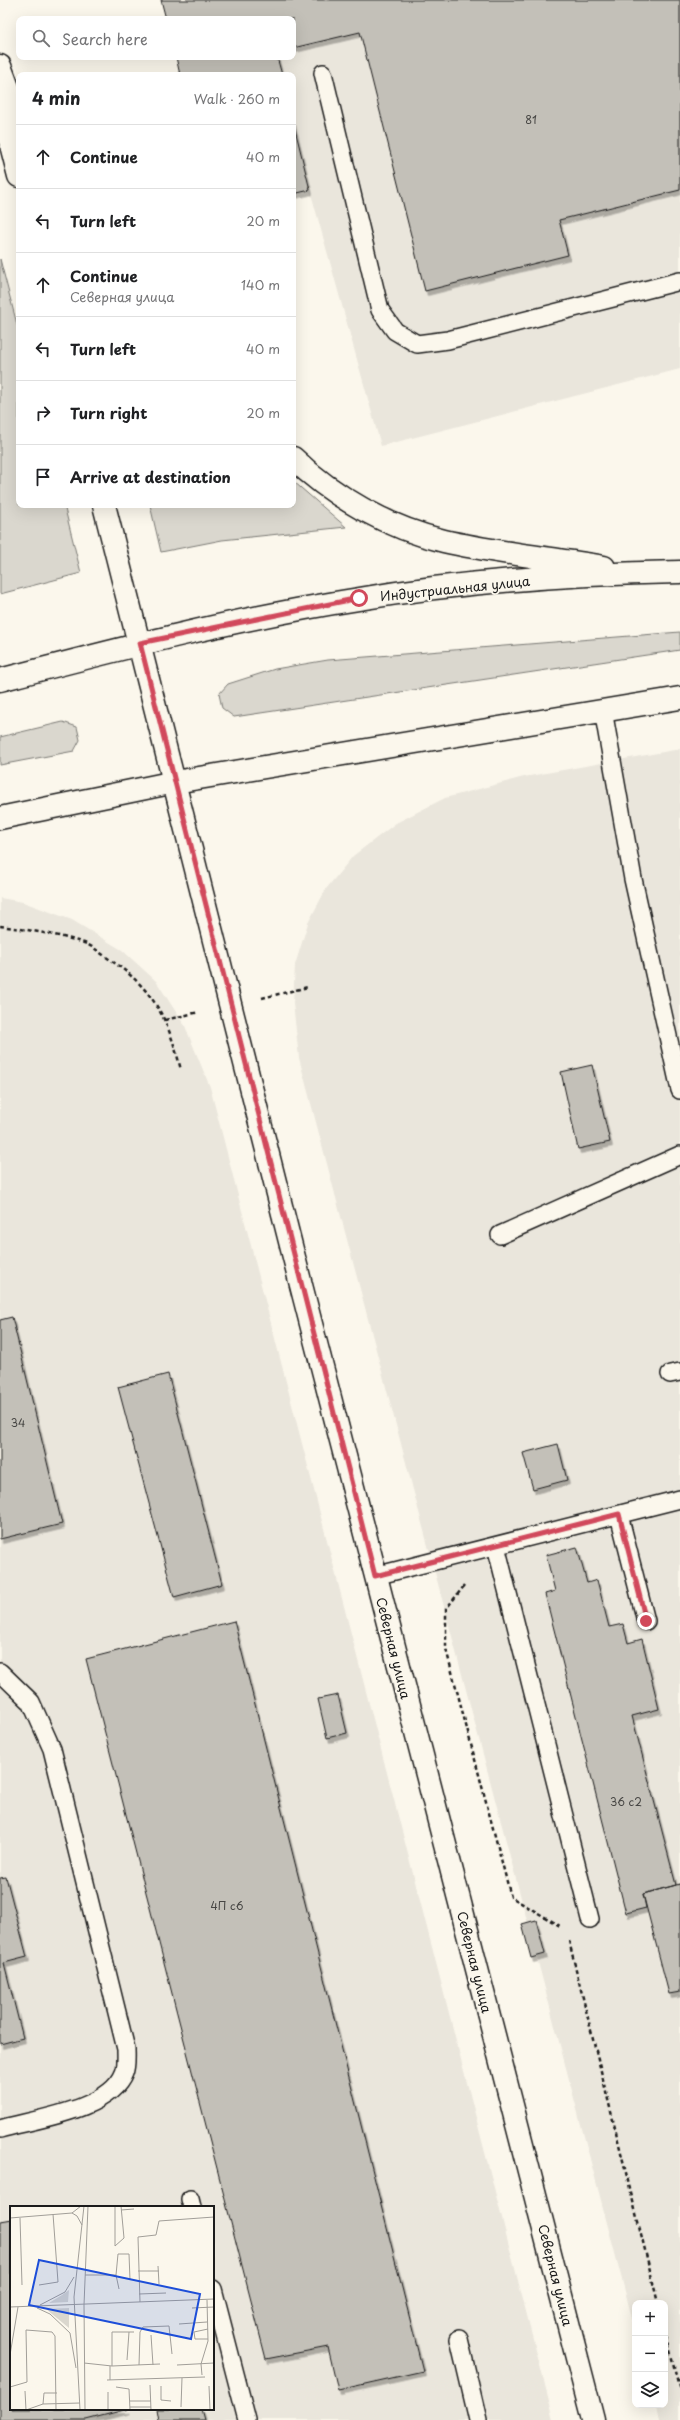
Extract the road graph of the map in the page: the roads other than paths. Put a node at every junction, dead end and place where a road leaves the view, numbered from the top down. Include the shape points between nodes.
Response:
1 (0, 66) edge
2 (322, 73) dead end
3 (0, 102) edge
4 (16, 109) edge
5 (16, 164) edge
6 (680, 281) edge
7 (296, 460) edge
8 (105, 508) edge
9 (680, 572) edge
10 (640, 573) junction
11 (140, 643) junction
12 (0, 680) edge
13 (680, 698) edge
14 (603, 710) junction
15 (175, 782) junction
16 (0, 818) edge
17 (680, 1090) edge
18 (680, 1155) edge
19 (500, 1235) dead end
20 (680, 1499) edge
21 (619, 1514) junction
22 (496, 1546) junction
23 (375, 1576) junction
24 (646, 1621) dead end
25 (0, 1672) edge
26 (590, 1919) dead end
27 (0, 2128) edge
28 (214, 2293) edge
29 (459, 2339) dead end
30 (247, 2420) edge
31 (478, 2420) edge
32 (593, 2420) edge

1 - 4 main road
2 - 6 lane via 380,310 395,331 417,344 448,340
3 - 5 main road
7 - 10 main road via 346,499 393,524 443,541
8 - 11 main road, Северная улица
9 - 10 main road, Индустриальная улица
10 - 11 main road, Индустриальная улица via 480,584 359,598
11 - 12 main road, Индустриальная улица
11 - 15 main road, Северная улица
13 - 14 main road
14 - 15 main road
14 - 17 lane via 633,879
15 - 16 main road
15 - 23 main road, Северная улица
18 - 19 lane
20 - 21 lane
21 - 22 lane
21 - 24 lane
22 - 23 lane
22 - 26 lane
23 - 32 main road, Северная улица
25 - 27 lane via 30,1702 52,1750 126,2049 124,2073 111,2092 93,2104
28 - 30 lane
29 - 31 lane

